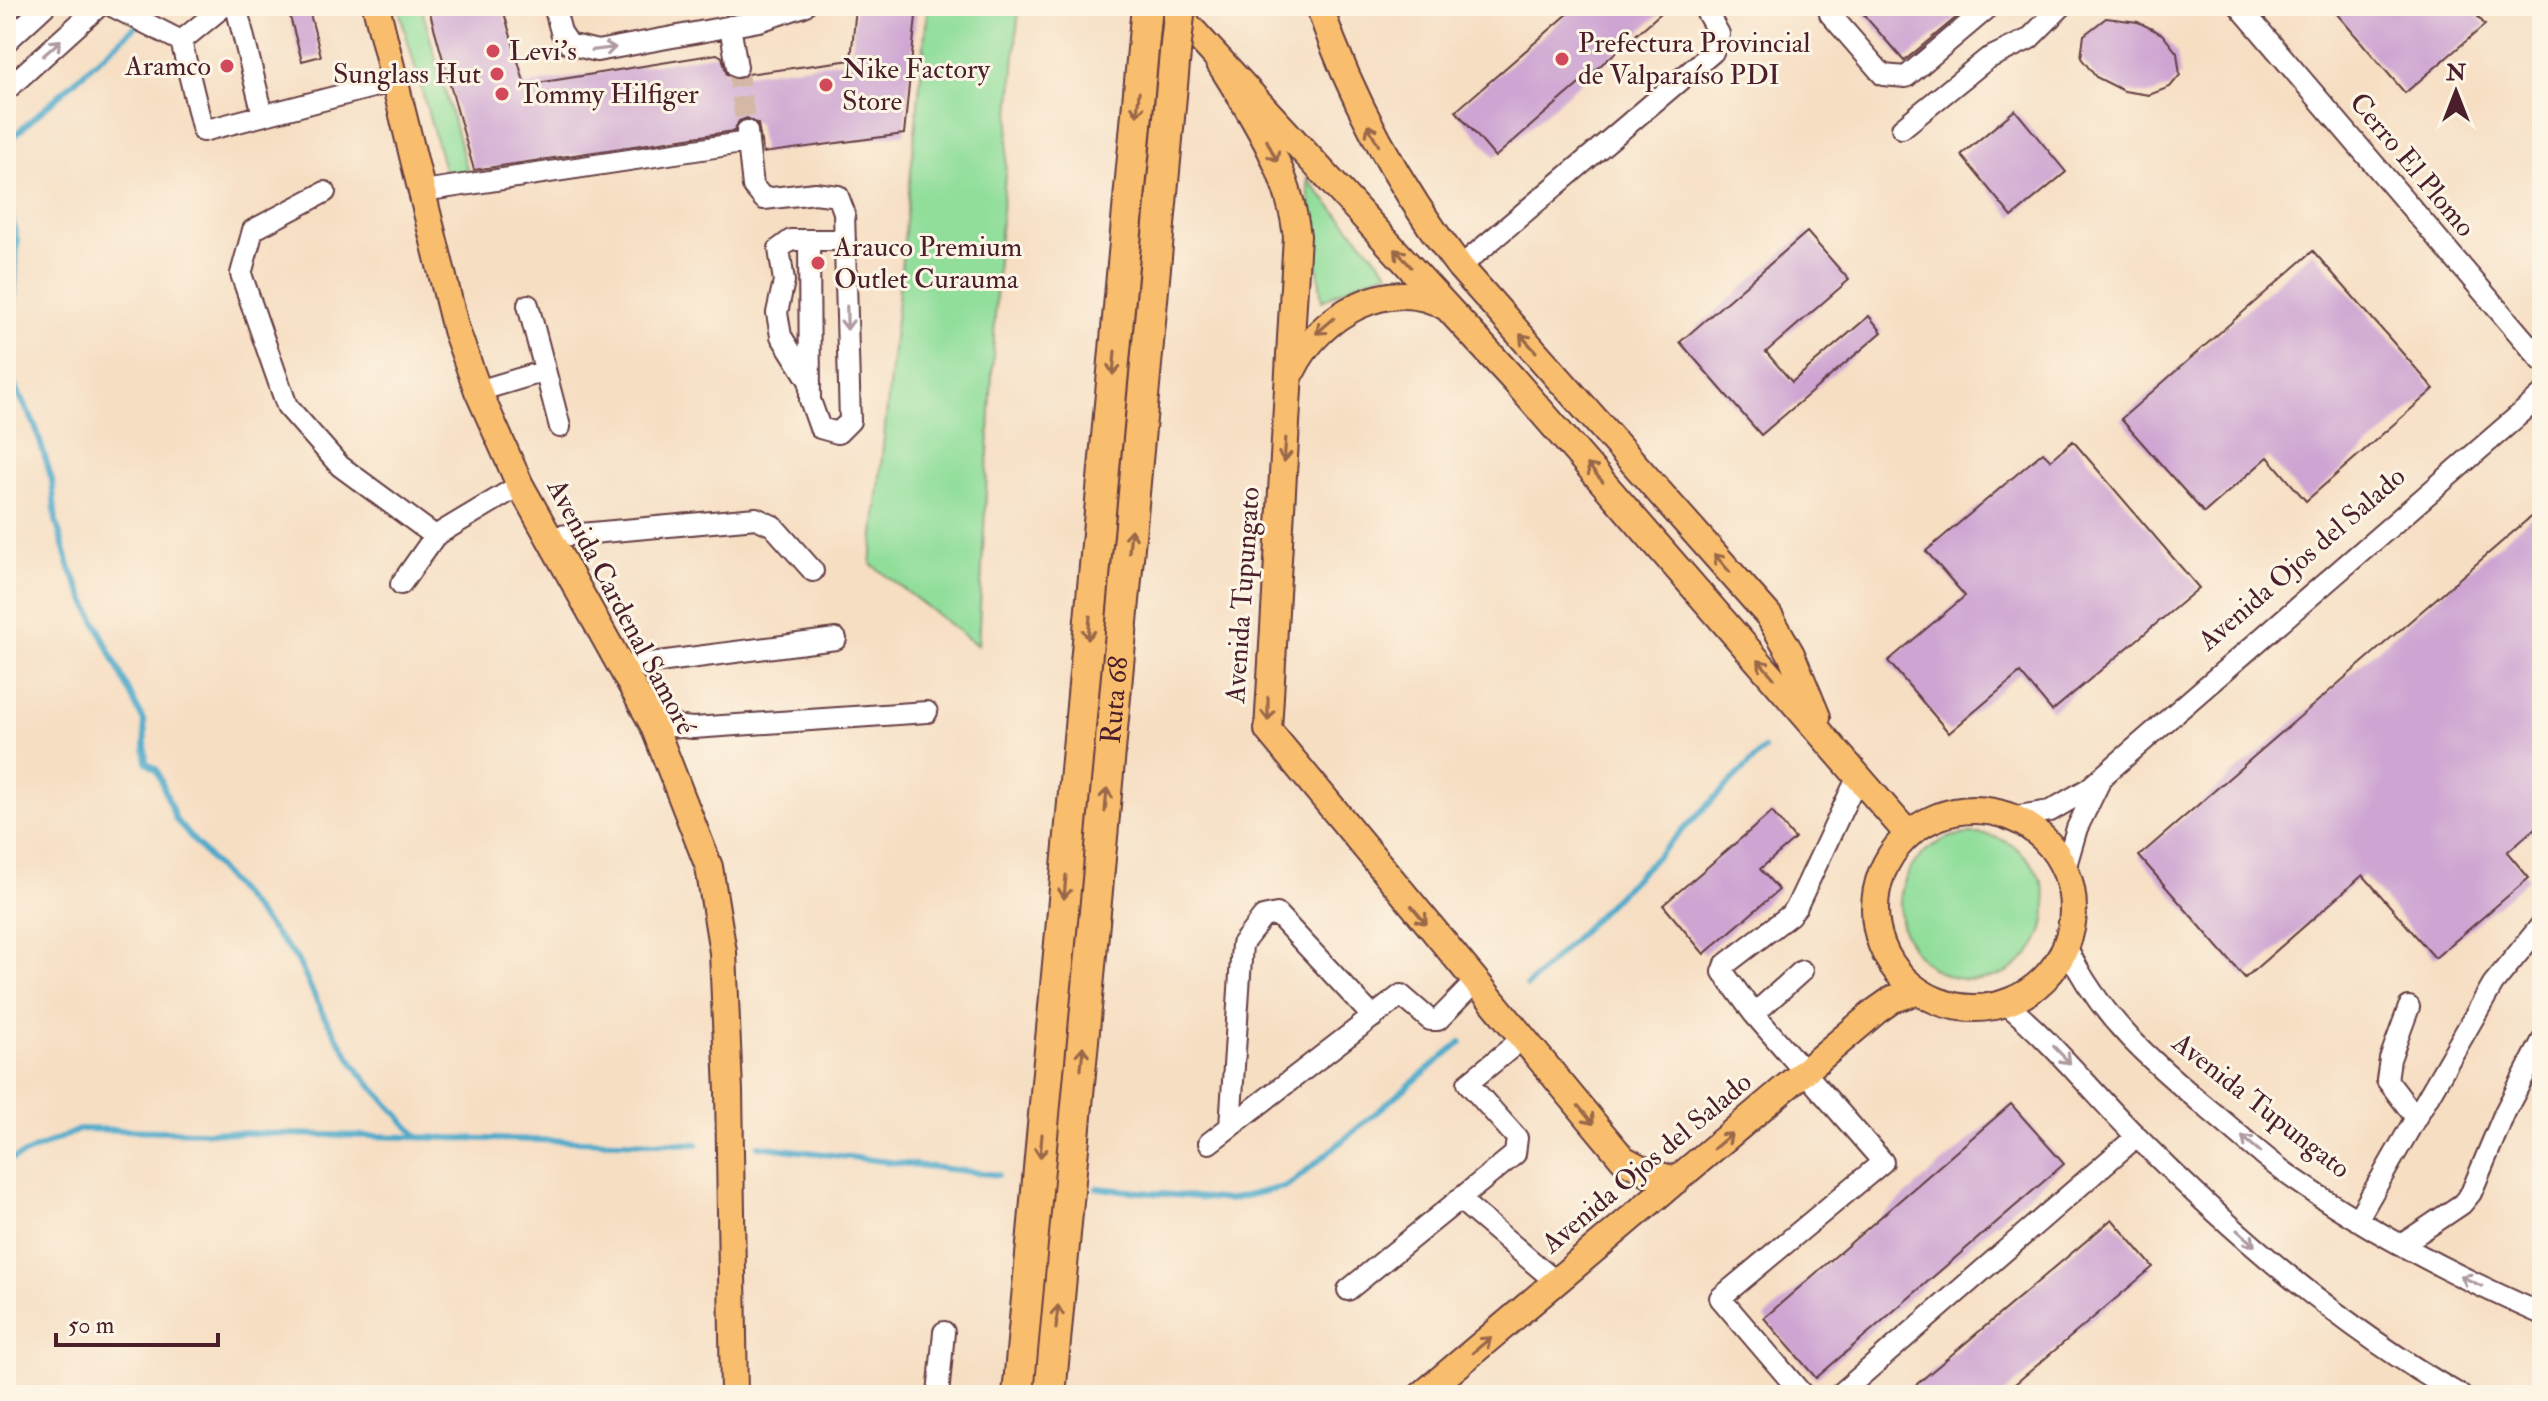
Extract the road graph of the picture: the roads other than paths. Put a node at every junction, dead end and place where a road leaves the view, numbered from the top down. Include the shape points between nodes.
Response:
1 (45, 6) edge
2 (99, 6) edge
3 (224, 6) edge
4 (236, 6) edge
5 (376, 6) edge
6 (554, 6) edge
7 (804, 6) edge
8 (1170, 6) edge
9 (1180, 6) edge
10 (1319, 6) edge
11 (1703, 6) edge
12 (1829, 6) edge
13 (1990, 6) edge
14 (2062, 6) edge
15 (2239, 6) edge
16 (120, 10) edge
17 (1146, 16) edge
18 (730, 26) junction
19 (181, 41) junction
20 (6, 42) edge
21 (1218, 60) junction
22 (737, 67) tunnel mouth
23 (396, 81) junction
24 (6, 90) edge
25 (263, 115) junction
26 (1902, 128) dead end
27 (423, 191) junction
28 (325, 192) dead end
29 (809, 240) junction
30 (845, 240) junction
31 (1460, 267) junction
32 (528, 305) dead end
33 (1450, 309) junction
34 (2542, 361) edge
35 (545, 371) junction
36 (1291, 372) junction
37 (810, 382) junction
38 (478, 391) junction
39 (2542, 395) edge
40 (560, 427) dead end
41 (520, 485) junction
42 (435, 536) junction
43 (548, 537) junction
44 (813, 571) dead end
45 (401, 584) dead end
46 (836, 639) dead end
47 (620, 667) junction
48 (927, 712) dead end
49 (653, 724) junction
50 (1834, 748) junction
51 (2105, 772) junction
52 (1858, 776) junction
53 (2012, 817) junction
54 (1908, 834) junction
55 (2065, 869) junction
56 (2542, 924) edge
57 (2066, 946) junction
58 (1802, 971) dead end
59 (1475, 982) junction
60 (1918, 991) junction
61 (2005, 1003) junction
62 (2409, 1007) dead end
63 (1754, 1014) junction
64 (1373, 1017) junction
65 (1522, 1039) junction
66 (2542, 1041) edge
67 (1804, 1072) junction
68 (2416, 1118) junction
69 (1230, 1127) junction
70 (2136, 1137) junction
71 (1209, 1143) dead end
72 (1677, 1180) junction
73 (1459, 1199) junction
74 (2357, 1220) junction
75 (2401, 1245) junction
76 (1556, 1282) junction
77 (1348, 1290) dead end
78 (2542, 1314) edge
79 (944, 1332) dead end
80 (734, 1395) edge
81 (938, 1395) edge
82 (1018, 1395) edge
83 (1050, 1395) edge
84 (1422, 1395) edge
85 (1803, 1395) edge
86 (1839, 1395) edge
87 (2460, 1395) edge

1 - 20 street
24 -> 2 street
3 - 19 street
4 - 25 street
5 - 23 main road, Avenida Cardenal Samoré
6 -> 18 street via 561,32 569,44 583,50
7 - 18 street
8 - 21 main road, Avenida Tupungato
83 -> 9 highway, Ruta 68, bridge
31 -> 10 main road, Avenida Tupungato via 1375,140
11 - 31 street via 1719,34 1713,52
12 - 13 street via 1830,14 1883,75 1895,79 1906,77
14 - 26 street via 2029,39 1987,59
15 - 34 street, Cerro El Plomo
16 - 19 street
17 -> 82 highway, Ruta 68
18 - 22 street
19 - 25 street via 203,131
33 -> 21 main road, Avenida Tupungato
21 -> 36 main road, Avenida Tupungato via 1275,156 1293,206 1297,256
23 - 25 street
23 - 27 main road, Avenida Cardenal Samoré
27 - 30 street via 748,136 753,186 764,199 838,196
27 - 38 main road, Avenida Cardenal Samoré via 456,330
28 - 42 street via 253,230 241,274 287,406 340,466
29 - 30 street
29 - 37 street
29 - 37 street via 791,240 779,249 784,281 777,313 781,336
30 -> 37 street via 850,421 838,433 820,428
50 -> 31 main road, Avenida Tupungato via 1769,616
32 - 35 street
33 -> 36 main road via 1404,297 1353,307 1322,327
50 -> 33 main road, Avenida Tupungato
35 - 38 street
35 - 40 street
36 -> 59 main road, Avenida Tupungato via 1268,730
38 - 41 main road, Avenida Cardenal Samoré
39 - 51 street, Avenida Ojos del Salado
41 - 42 street
41 - 43 main road, Avenida Cardenal Samoré
42 - 45 street
43 - 44 street via 756,518 773,526
43 - 47 main road, Avenida Cardenal Samoré
46 - 47 street
47 - 49 main road, Avenida Cardenal Samoré
48 - 49 street via 693,728
49 - 80 main road, Avenida Cardenal Samoré via 709,867 723,952
50 - 52 main road, Avenida Tupungato
51 - 53 street, Avenida Ojos del Salado via 2088,789 2050,811
51 - 55 street, Avenida Ojos del Salado via 2077,828
52 - 54 main road, Avenida Tupungato
52 - 63 street via 1790,915 1726,964 1723,972
53 - 54 main road, Avenida Ojos del Salado via 1958,811
53 - 55 main road, Avenida Ojos del Salado via 2044,838
54 - 60 main road, Avenida Ojos del Salado via 1885,863 1875,915 1892,966
55 - 57 main road, Avenida Ojos del Salado via 2074,907
56 - 68 street via 2493,984
57 - 61 main road, Avenida Ojos del Salado via 2042,981
74 -> 57 street, Avenida Tupungato via 2294,1180 2155,1065 2115,1026
58 - 63 street
59 - 64 street via 1438,1020 1430,1020 1401,995
59 - 65 main road, Avenida Tupungato
60 - 61 main road, Avenida Ojos del Salado via 1960,1007
60 - 67 main road, Avenida Ojos del Salado via 1885,1005
61 -> 70 street via 2036,1028
62 - 68 street via 2387,1080
63 - 67 street
64 - 69 street
64 - 69 street via 1277,914 1263,917 1242,944
65 -> 72 main road, Avenida Tupungato via 1623,1159
65 - 73 street via 1468,1083 1517,1138 1515,1154
66 - 75 street via 2471,1193
72 -> 67 main road, Avenida Ojos del Salado
67 - 85 street via 1883,1162 1720,1298
68 - 74 street
69 - 71 street
70 - 86 street
70 -> 87 street via 2304,1289
72 - 76 main road, Avenida Ojos del Salado
73 - 76 street
73 - 77 street
74 - 75 street, Avenida Tupungato
78 -> 75 street, Avenida Tupungato
84 -> 76 main road, Avenida Ojos del Salado
79 - 81 street

